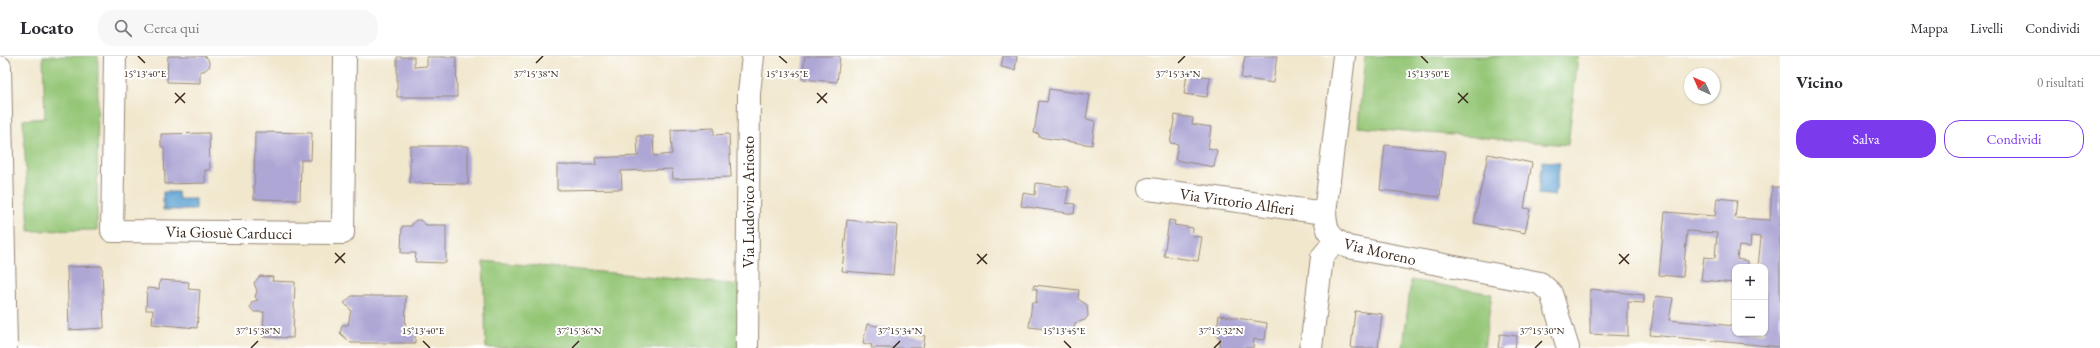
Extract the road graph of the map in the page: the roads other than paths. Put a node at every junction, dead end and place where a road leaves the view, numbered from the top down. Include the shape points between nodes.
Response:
1 (114, 56) edge
2 (345, 56) edge
3 (752, 56) edge
4 (1344, 56) edge
5 (0, 67) edge
6 (1149, 189) dead end
7 (1325, 213) junction
8 (1335, 241) junction
9 (6, 348) edge
10 (747, 348) edge
11 (1311, 348) edge
12 (1568, 348) edge

1 - 2 street, Via Giosuè Carducci via 112,231 343,233
3 - 10 street, Via Ludovico Ariosto via 749,94
4 - 7 street, Via Moreno
5 - 9 street
6 - 7 street, Via Vittorio Alfieri
7 - 8 street, Via Moreno via 1326,228
8 - 11 street via 1322,256
8 - 12 street, Via Moreno via 1348,247 1540,283 1551,293

